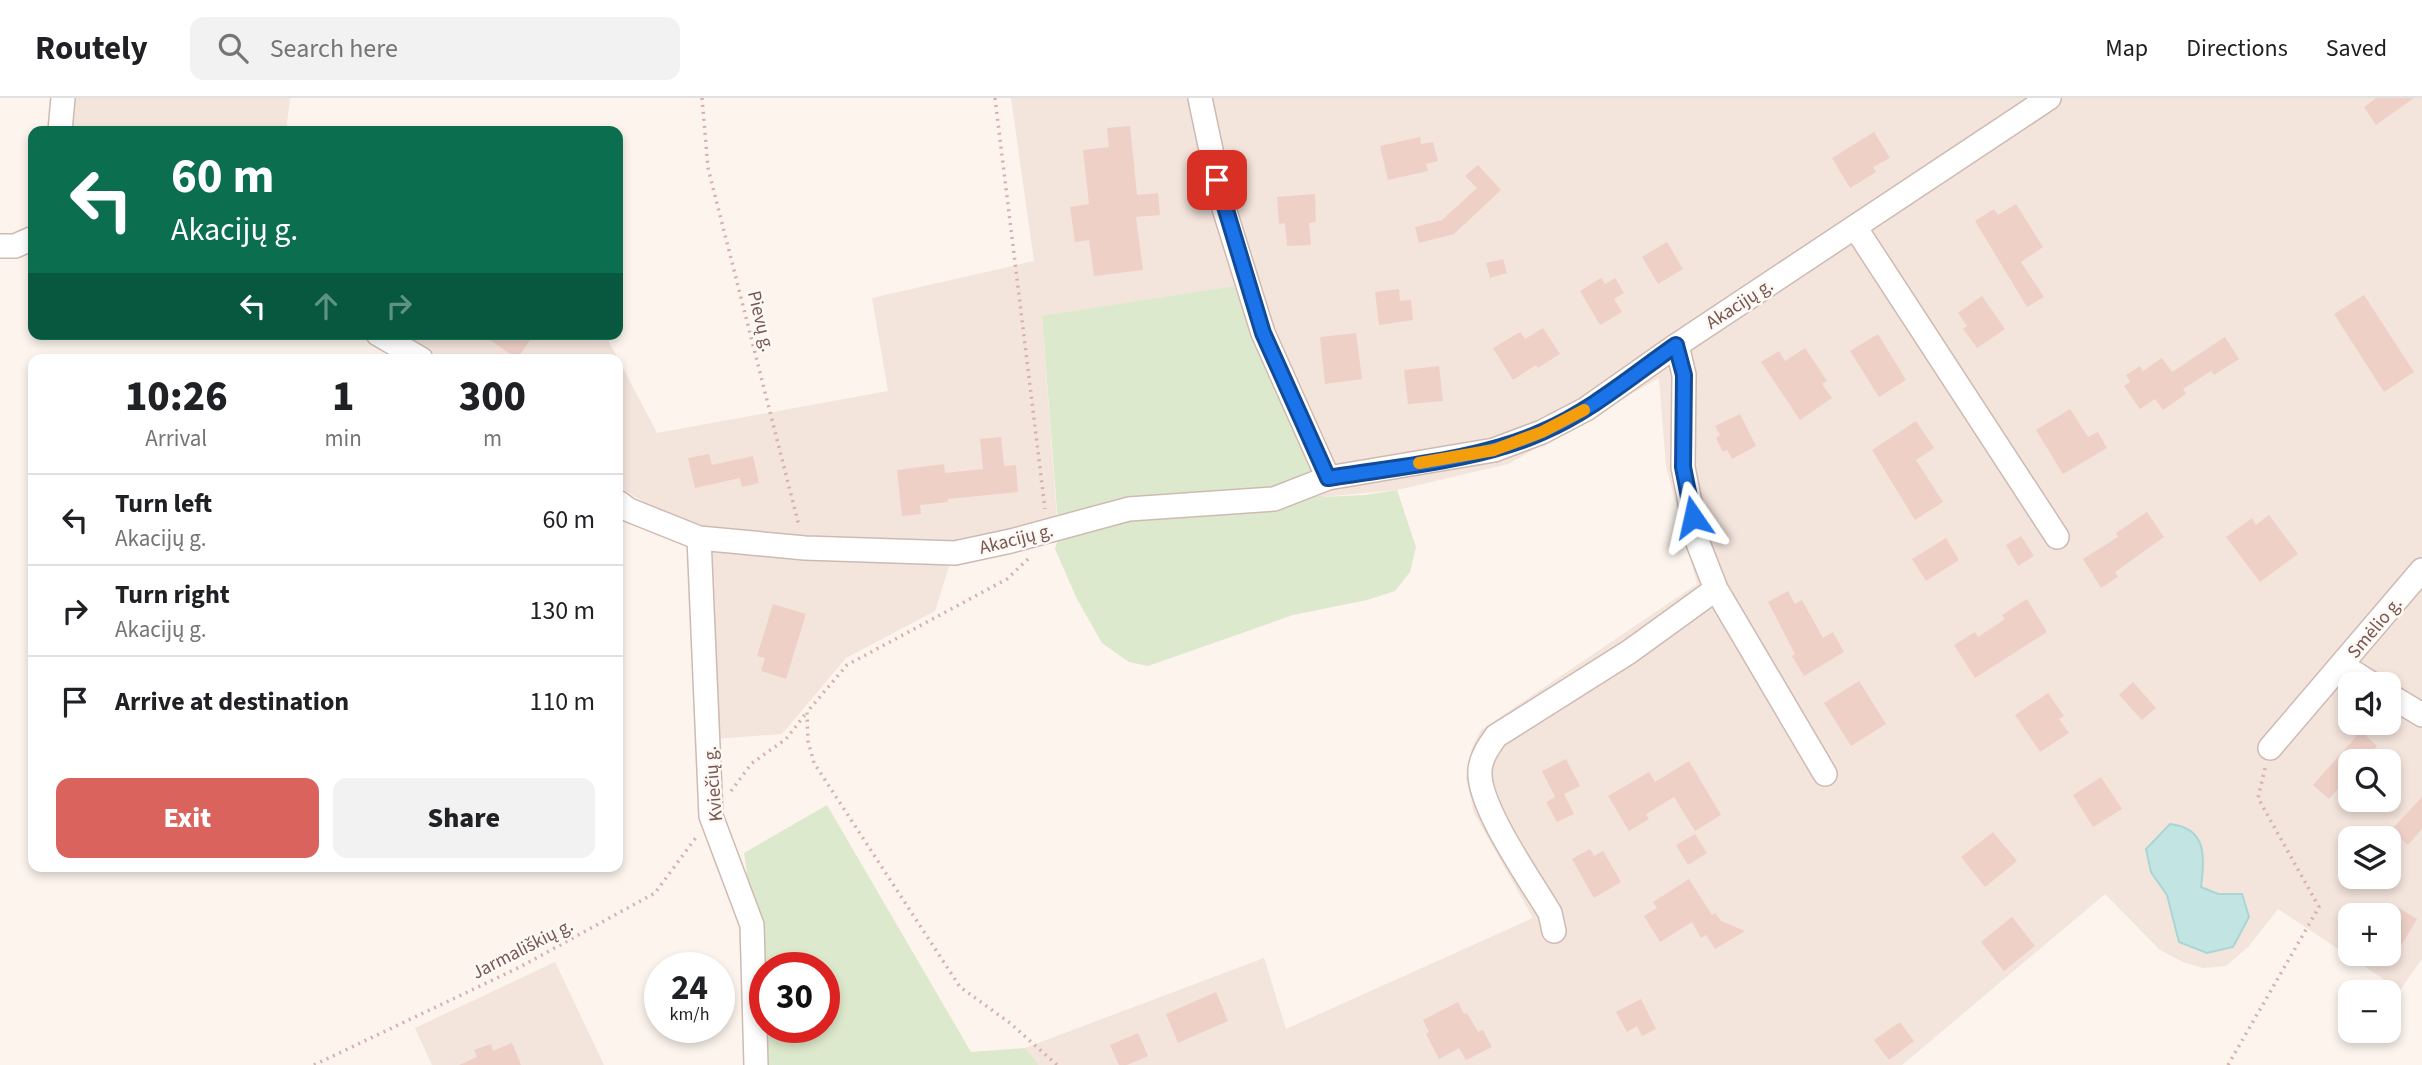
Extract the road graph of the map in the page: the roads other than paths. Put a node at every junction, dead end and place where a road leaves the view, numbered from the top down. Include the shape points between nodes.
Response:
1 (63, 98) edge
2 (1200, 98) edge
3 (2049, 98) edge
4 (60, 126) edge
5 (1855, 227) junction
6 (28, 240) edge
7 (0, 246) edge
8 (388, 340) edge
9 (1676, 345) junction
10 (412, 354) edge
11 (1328, 478) junction
12 (623, 506) edge
13 (2057, 537) dead end
14 (699, 538) junction
15 (2422, 570) edge
16 (1716, 589) junction
17 (2342, 665) junction
18 (2353, 672) edge
19 (2401, 702) edge
20 (2422, 715) edge
21 (2270, 748) road end
22 (1825, 774) dead end
23 (1554, 931) dead end
24 (756, 1065) edge

1 - 4 street
2 - 11 street via 1222,202 1263,333
3 - 5 street, Akacijų g.
5 - 9 street, Akacijų g.
5 - 13 street
6 - 7 street
8 - 10 street
9 - 11 street, Akacijų g. via 1586,409 1542,432 1494,450
9 - 16 street via 1684,375 1683,467 1698,542
11 - 14 street, Akacijų g. via 1273,499 1129,509 955,553 805,548
12 - 14 street, Akacijų g.
14 - 24 street, Kviečių g. via 711,816 752,925
15 - 17 street, Smėlio g.
16 - 22 street
16 - 23 street via 1629,652 1496,736 1485,751 1480,769 1486,805 1550,914
17 - 18 street
17 - 21 street, Smėlio g.
19 - 20 street

